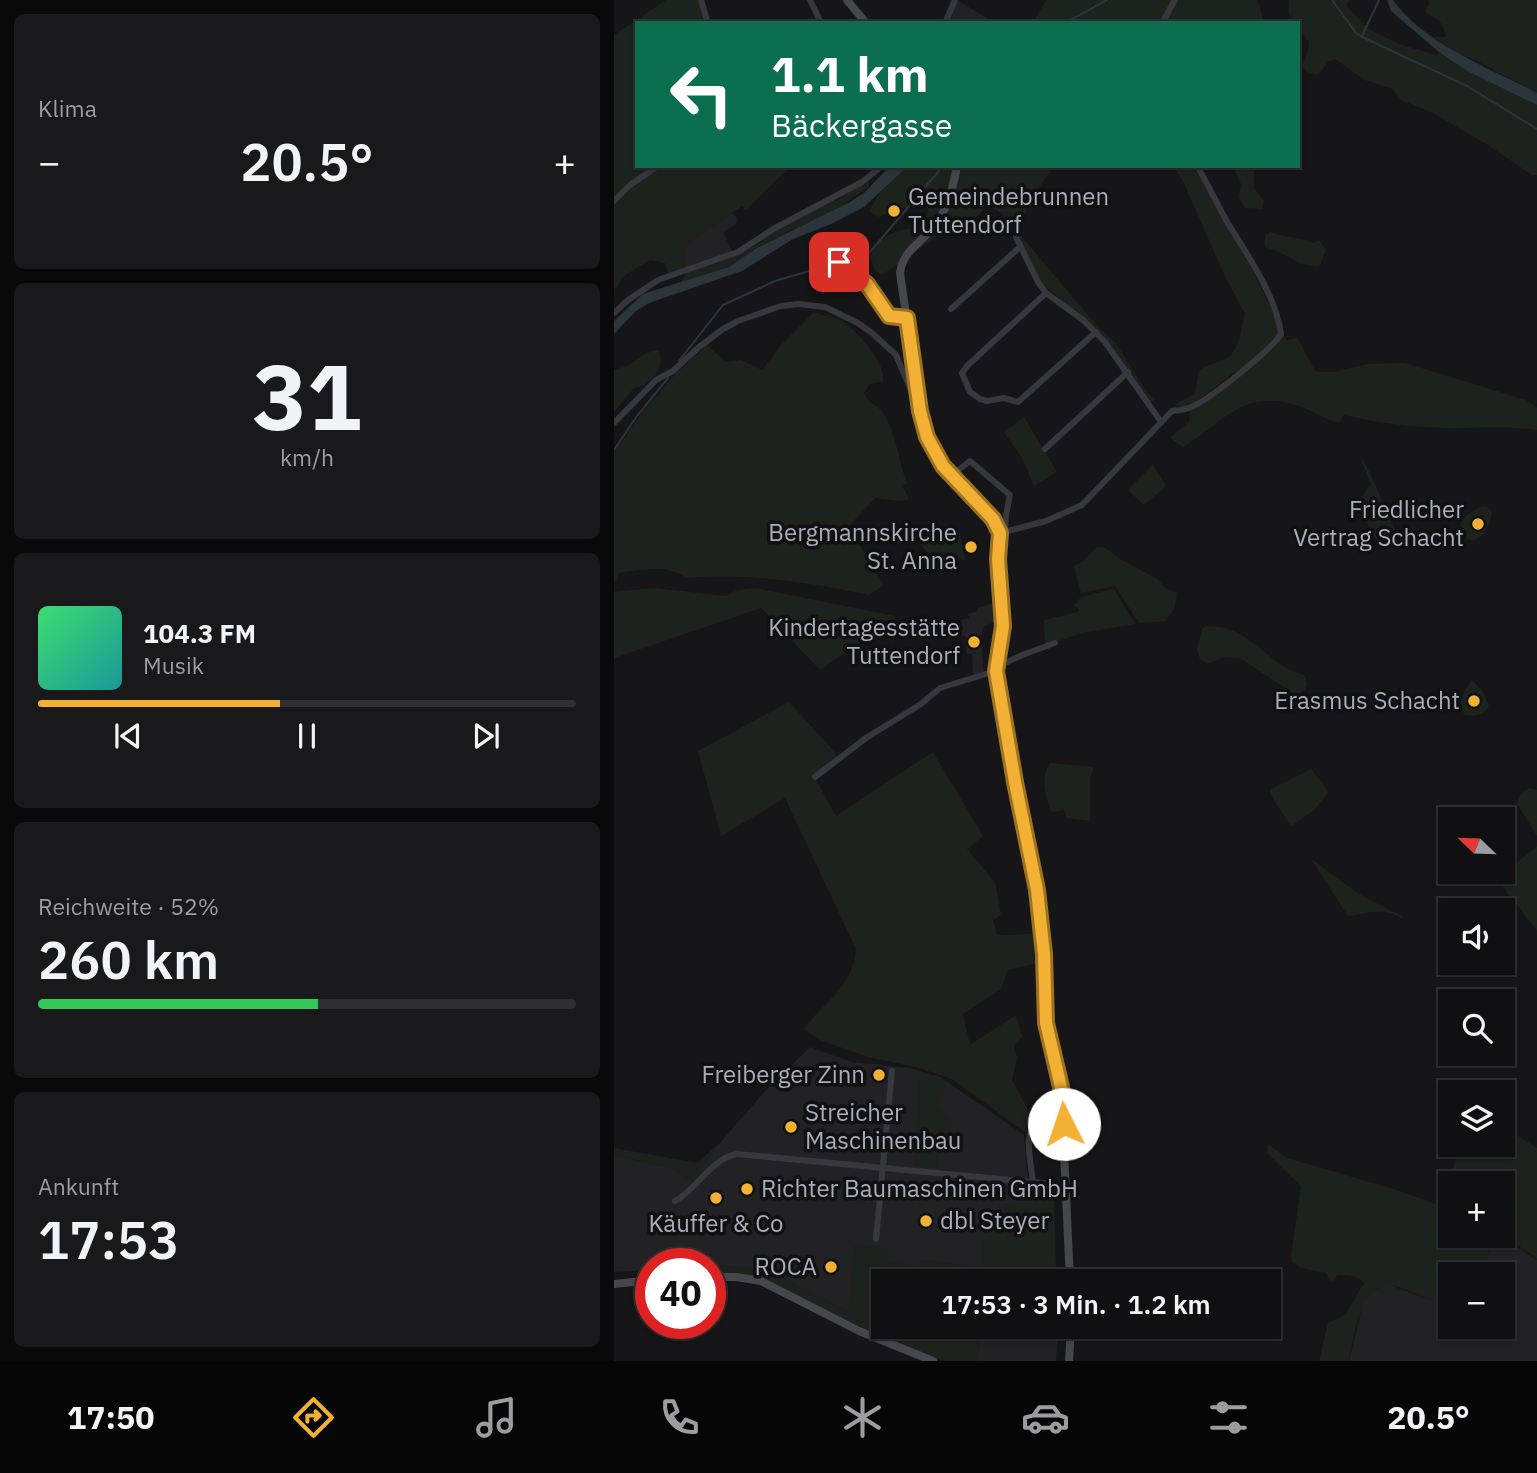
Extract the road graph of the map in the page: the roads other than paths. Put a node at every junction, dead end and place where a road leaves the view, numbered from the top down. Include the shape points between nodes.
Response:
1 (701, 0) edge
2 (810, 0) edge
3 (847, 0) edge
4 (955, 0) edge
5 (1175, 0) edge
6 (707, 21) edge
7 (820, 21) edge
8 (864, 21) edge
9 (946, 21) edge
10 (1163, 21) edge
11 (655, 168) edge
12 (880, 168) edge
13 (956, 168) edge
14 (1198, 168) edge
15 (614, 201) edge
16 (1016, 237) dead end
17 (1020, 247) junction
18 (838, 259) dead end
19 (1046, 293) junction
20 (951, 309) dead end
21 (614, 313) edge
22 (907, 318) junction
23 (1096, 332) junction
24 (1128, 372) junction
25 (920, 411) junction
26 (1161, 422) junction
27 (614, 423) edge
28 (1045, 449) dead end
29 (952, 475) junction
30 (1003, 532) junction
31 (1055, 643) dead end
32 (996, 671) junction
33 (815, 777) dead end
34 (892, 1071) dead end
35 (1062, 1098) junction
36 (882, 1167) junction
37 (1033, 1182) junction
38 (1064, 1185) junction
39 (675, 1201) dead end
40 (876, 1239) dead end
41 (1069, 1269) edge
42 (726, 1277) edge
43 (635, 1282) edge
44 (614, 1284) edge
45 (1070, 1339) edge
46 (933, 1361) edge
47 (1069, 1361) edge

1 - 6 street
2 - 7 street
3 - 8 street
4 - 9 street
5 - 10 street
11 - 15 street
12 - 21 street via 738,252 658,280
13 - 22 street via 940,218 902,262
14 - 26 street via 1243,246 1279,319 1281,334 1201,402 1172,411
16 - 17 street
17 - 19 street
17 - 20 street
18 - 22 street via 867,284 889,316
19 - 23 street
19 - 23 street via 967,366 962,373 973,395 987,401 1004,398 1018,402
22 - 25 street
23 - 24 street
24 - 26 street
24 - 28 street
25 - 27 street via 896,355 850,319 808,304 781,306 738,321 656,380
25 - 29 street via 936,456
26 - 30 street via 1082,505
29 - 30 street
29 - 30 street via 970,461 1010,495
30 - 32 street via 998,559 1003,626
31 - 32 street via 1025,653
32 - 33 street via 940,688
32 - 35 street via 1037,890 1046,1023
34 - 36 street
35 - 37 street via 1051,1101 1030,1125
35 - 38 street
36 - 37 street
36 - 39 street via 737,1154 720,1161
36 - 40 street
37 - 38 street
38 - 41 street
42 - 46 street via 762,1282 859,1331
43 - 44 street
45 - 47 street

